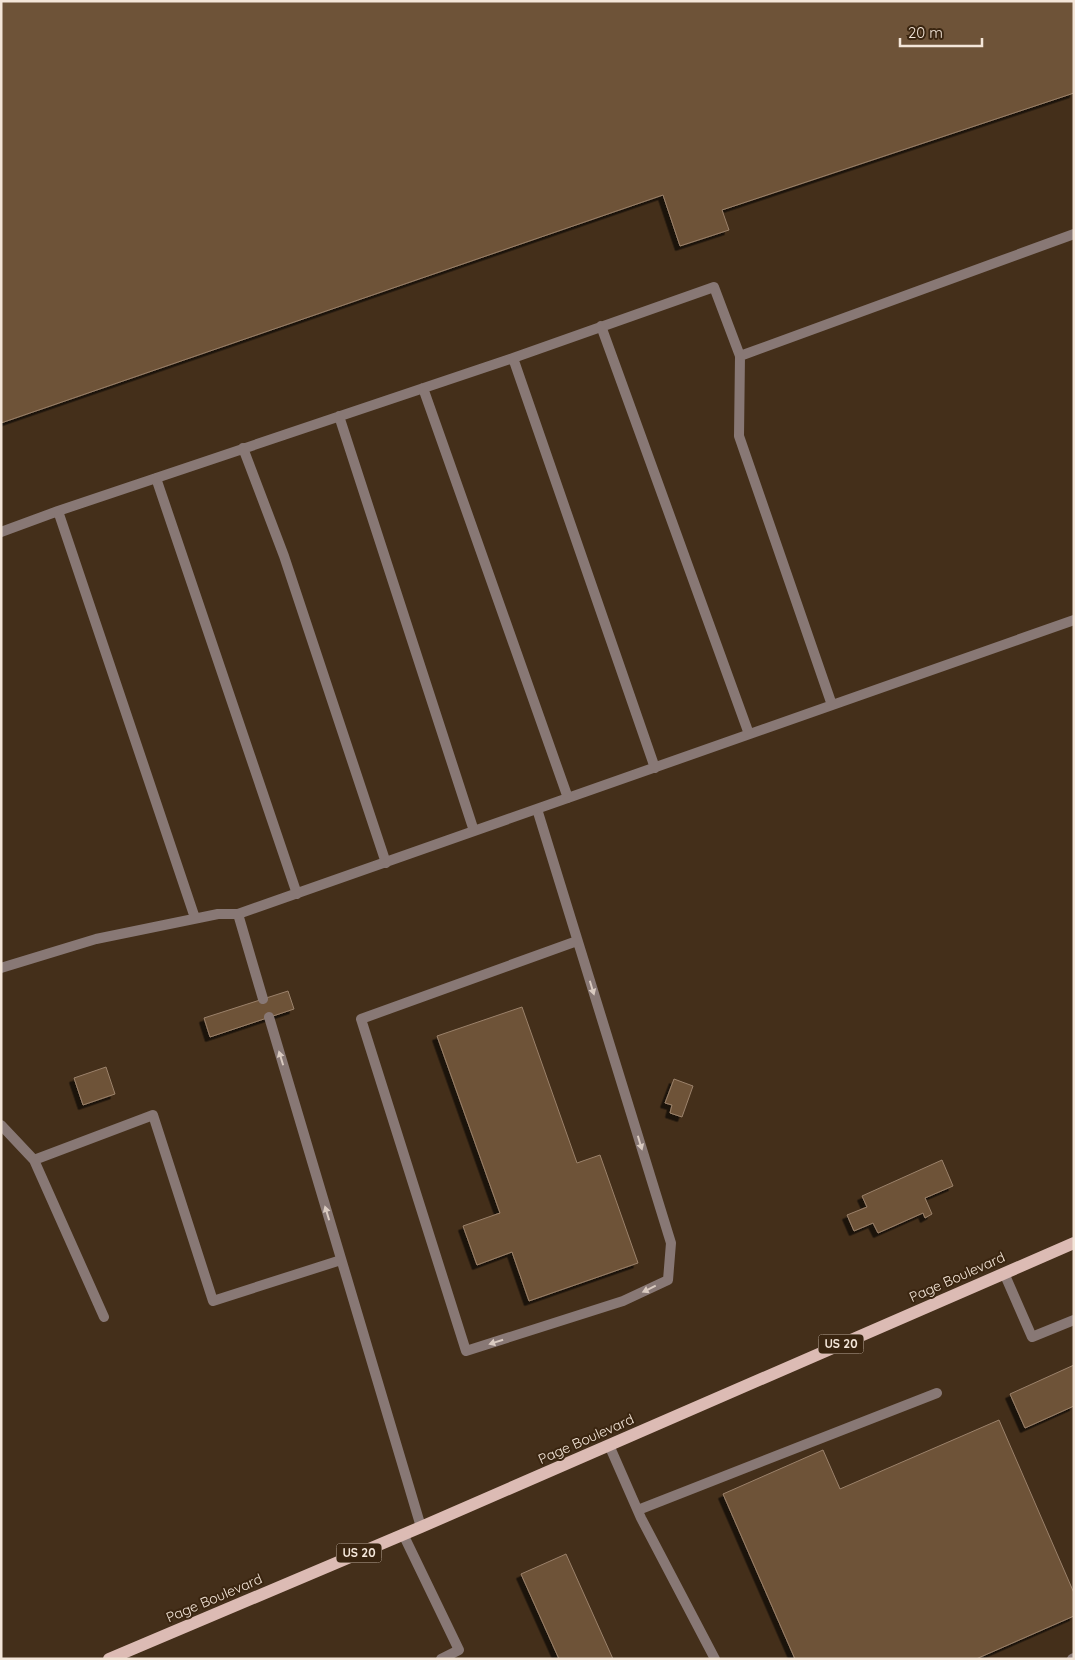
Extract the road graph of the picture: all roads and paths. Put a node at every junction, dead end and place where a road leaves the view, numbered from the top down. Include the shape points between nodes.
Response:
1 (1074, 234) edge
2 (601, 326) junction
3 (740, 356) junction
4 (513, 358) junction
5 (423, 388) junction
6 (339, 416) junction
7 (243, 448) junction
8 (156, 478) junction
9 (58, 510) junction
10 (1, 532) edge
11 (1074, 620) edge
12 (832, 705) junction
13 (749, 734) junction
14 (655, 768) junction
15 (568, 798) junction
16 (537, 809) junction
17 (474, 831) junction
18 (386, 862) junction
19 (297, 894) junction
20 (238, 914) junction
21 (195, 918) junction
22 (578, 941) junction
23 (1, 968) edge
24 (263, 999) dead end
25 (269, 1017) dead end
26 (1, 1125) edge
27 (34, 1160) junction
28 (1074, 1243) edge
29 (341, 1260) junction
30 (1004, 1273) junction
31 (104, 1317) dead end
32 (1074, 1320) edge
33 (937, 1393) dead end
34 (609, 1445) junction
35 (638, 1510) junction
36 (421, 1527) junction
37 (403, 1534) junction
38 (109, 1659) edge
39 (441, 1659) edge
40 (715, 1659) edge

1 - 3 lane
2 - 3 lane via 714,287
2 - 4 lane
2 - 13 lane
3 - 12 lane via 739,436
4 - 5 lane
4 - 14 lane
5 - 6 lane
5 - 15 lane
6 - 7 lane
6 - 17 lane
7 - 8 lane
7 - 18 lane via 284,556
8 - 9 lane
8 - 19 lane
9 - 10 lane
9 - 21 lane
11 - 12 lane
12 - 13 lane
13 - 14 lane
14 - 15 lane
15 - 16 lane
16 - 17 lane
16 - 22 lane
17 - 18 lane
18 - 19 lane
19 - 20 lane
20 - 21 lane
20 - 24 lane
21 - 23 lane via 96,939
22 -> 22 lane via 671,1243 668,1280 623,1301 466,1351 361,1019
29 -> 25 lane
26 - 27 lane
27 - 29 lane via 153,1115 213,1301
27 - 31 lane
28 - 30 main road, Page Boulevard / US 20
29 - 36 lane
30 - 32 lane via 1032,1337
30 - 34 main road, Page Boulevard / US 20
33 - 35 lane
34 - 35 lane
34 - 36 main road, Page Boulevard / US 20
35 - 40 lane
36 - 37 main road, Page Boulevard / US 20
37 - 38 main road, Page Boulevard / US 20
37 - 39 lane via 459,1650

